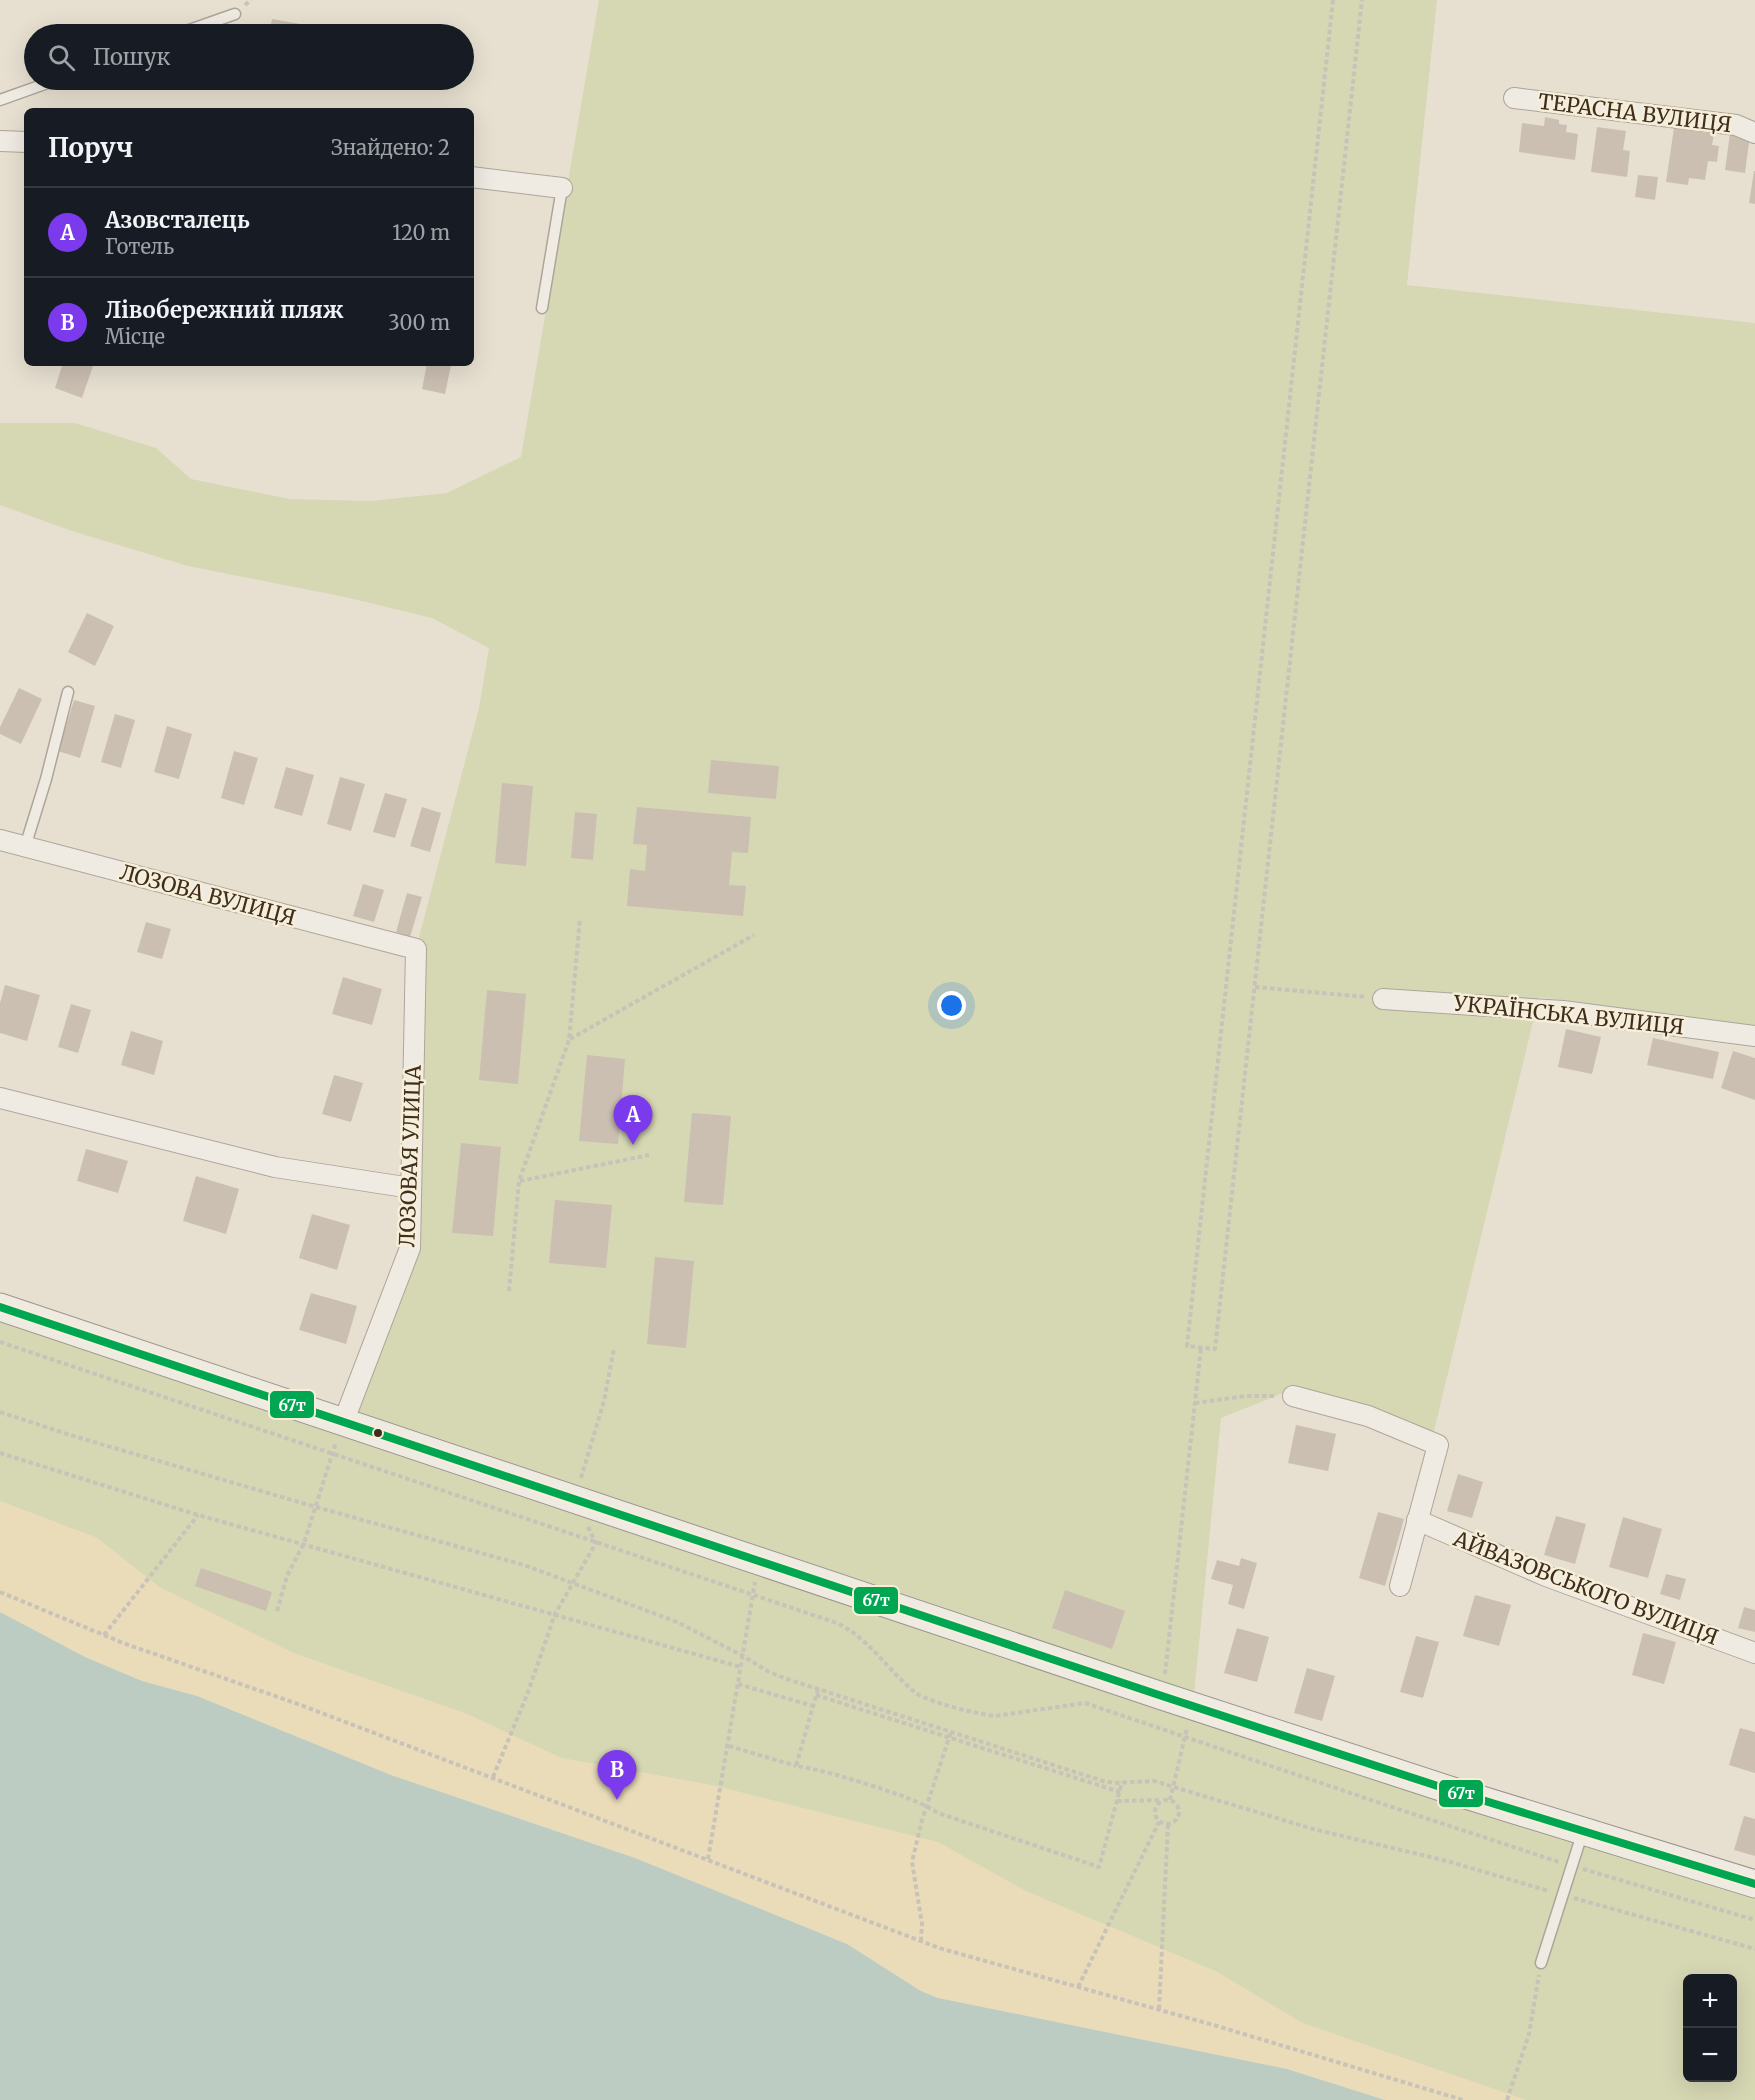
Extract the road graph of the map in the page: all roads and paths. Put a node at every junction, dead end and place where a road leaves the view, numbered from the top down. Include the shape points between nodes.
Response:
1 (1333, 0) edge
2 (1362, 0) edge
3 (235, 14) dead end
4 (206, 24) edge
5 (28, 90) edge
6 (1514, 98) dead end
7 (0, 100) edge
8 (1755, 133) edge
9 (0, 141) edge
10 (24, 142) edge
11 (474, 177) edge
12 (562, 188) joint
13 (542, 308) dead end
14 (68, 692) dead end
15 (0, 840) edge
16 (24, 847) junction
17 (580, 919) dead end
18 (754, 935) dead end
19 (416, 949) joint
20 (1255, 987) junction
21 (1383, 999) joint
22 (1755, 1036) edge
23 (569, 1040) junction
24 (0, 1098) edge
25 (649, 1155) dead end
26 (519, 1181) junction
27 (411, 1188) junction
28 (509, 1291) dead end
29 (0, 1307) edge
30 (0, 1342) edge
31 (614, 1348) dead end
32 (1201, 1348) junction
33 (1293, 1396) joint
34 (1195, 1403) junction
35 (0, 1412) edge
36 (343, 1423) junction
37 (0, 1453) edge
38 (332, 1454) junction
39 (575, 1499) junction
40 (316, 1507) junction
41 (198, 1515) junction
42 (1417, 1520) junction
43 (304, 1543) junction
44 (596, 1543) junction
45 (756, 1559) junction
46 (573, 1582) junction
47 (1400, 1586) dead end
48 (0, 1592) edge
49 (754, 1595) junction
50 (277, 1611) dead end
51 (555, 1614) junction
52 (104, 1635) junction
53 (1755, 1653) edge
54 (743, 1656) junction
55 (741, 1667) junction
56 (738, 1684) junction
57 (818, 1689) junction
58 (1162, 1696) junction
59 (1192, 1705) junction
60 (813, 1706) junction
61 (1160, 1729) junction
62 (951, 1732) junction
63 (1185, 1737) junction
64 (950, 1738) junction
65 (729, 1746) junction
66 (796, 1766) junction
67 (493, 1777) junction
68 (1122, 1782) junction
69 (1173, 1786) junction
70 (1120, 1792) junction
71 (1161, 1800) junction
72 (1170, 1800) junction
73 (1117, 1801) junction
74 (928, 1807) junction
75 (1159, 1822) junction
76 (1168, 1824) junction
77 (1583, 1831) junction
78 (708, 1859) junction
79 (1572, 1866) junction
80 (1755, 1884) edge
81 (1563, 1895) junction
82 (1755, 1920) edge
83 (921, 1941) junction
84 (1755, 1949) edge
85 (1541, 1963) joint
86 (1078, 1987) junction
87 (1159, 2010) junction
88 (1463, 2100) edge
89 (1507, 2100) edge

1 - 32 path via 1187,1346
2 - 20 path
3 - 4 lane
5 - 7 lane
6 - 8 street, ТЕРАСНА ВУЛИЦЯ via 1736,125
9 - 10 street
11 - 12 street
12 - 13 lane
14 - 16 lane
15 - 16 street, ЛОЗОВА ВУЛИЦЯ
16 - 19 street, ЛОЗОВА ВУЛИЦЯ
17 - 23 path
18 - 23 path
19 - 27 street, ЛОЗОВАЯ УЛИЦА
20 - 21 path
20 - 32 path via 1215,1349
21 - 22 street, УКРАЇНСЬКА ВУЛИЦЯ via 1563,1011
23 - 26 path
24 - 27 street via 274,1167
25 - 26 path
26 - 28 path
27 - 36 street, ЛОЗОВАЯ УЛИЦА via 410,1248
29 - 36 street
30 - 38 path
31 - 39 path via 604,1401
32 - 34 path
33 - 34 path via 1246,1396
33 - 42 street via 1368,1416 1437,1445
34 - 58 path
35 - 40 path
36 - 39 street
37 - 41 path
38 - 40 path
38 - 44 path
39 - 44 path
39 - 45 street
40 - 43 path
40 - 46 path via 482,1552
41 - 43 path
41 - 52 path
42 - 47 street
42 - 53 street, АЙВАЗОВСЬКОГО ВУЛИЦЯ via 1546,1576
43 - 50 path via 287,1576
43 - 51 path
44 - 46 path
44 - 49 path
45 - 49 path
45 - 58 street
46 - 51 path
46 - 54 path via 677,1622
48 - 52 path
49 - 54 path
49 - 61 path via 851,1629 916,1693 936,1702 995,1716 1085,1703
51 - 55 path
51 - 67 path
52 - 67 path
54 - 55 path
54 - 57 path via 769,1672
55 - 56 path
56 - 60 path
56 - 65 path
57 - 60 path
57 - 62 path
57 - 64 path via 816,1695
58 - 59 street
58 - 61 path
59 - 63 path
59 - 77 street
60 - 66 path
61 - 63 path
62 - 64 path
62 - 68 path via 1103,1781
63 - 69 path
63 - 79 path
64 - 70 path
64 - 74 path
65 - 66 path
65 - 78 path
66 - 74 path via 828,1772
67 - 78 path
68 - 69 path via 1154,1781
68 - 70 path
69 - 72 path
69 - 81 path via 1313,1829 1447,1861
70 - 73 path
71 - 72 path
71 - 73 path
71 - 75 path via 1155,1810
72 - 76 path via 1179,1814 1176,1821
73 - 74 path via 1100,1867
74 - 83 path via 912,1862
75 - 76 path
75 - 86 path
76 - 87 path
77 - 79 lane
77 - 80 street
78 - 83 path
79 - 81 lane
79 - 82 path
81 - 84 path
81 - 85 lane
83 - 86 path
85 - 89 path via 1529,2034
86 - 87 path
87 - 88 path

